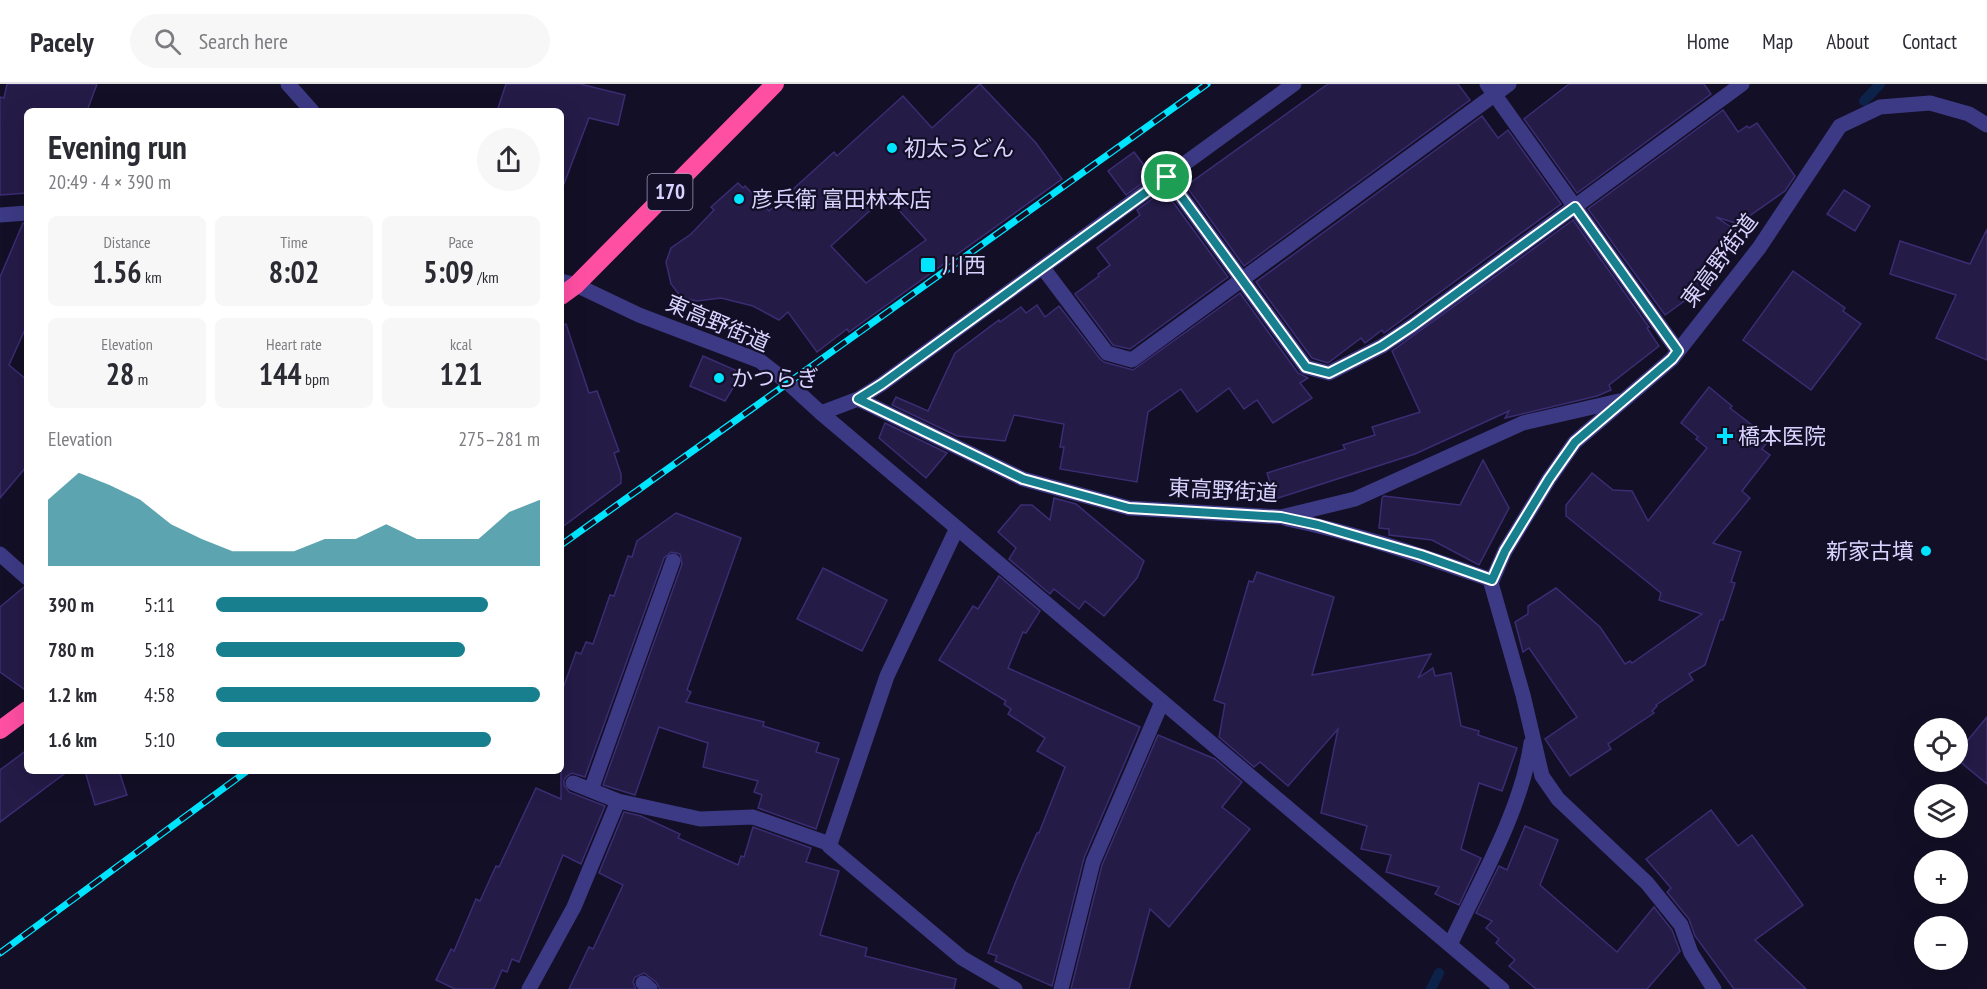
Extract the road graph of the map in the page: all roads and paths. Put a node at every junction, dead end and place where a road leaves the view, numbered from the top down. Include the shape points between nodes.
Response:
1 (288, 84) edge
2 (775, 84) edge
3 (1294, 84) edge
4 (1509, 84) edge
5 (1742, 84) edge
6 (1491, 89) edge
7 (309, 108) edge
8 (1987, 125) edge
9 (1167, 177) junction
10 (1575, 207) junction
11 (24, 213) edge
12 (0, 215) edge
13 (1043, 268) junction
14 (1242, 279) junction
15 (566, 288) edge
16 (1678, 351) junction
17 (858, 399) junction
18 (1622, 401) junction
19 (820, 413) junction
20 (1281, 517) junction
21 (957, 528) junction
22 (0, 554) edge
23 (673, 561) dead end
24 (24, 575) edge
25 (1492, 580) junction
26 (1162, 702) junction
27 (24, 712) edge
28 (0, 730) edge
29 (1532, 733) junction
30 (573, 783) dead end
31 (591, 790) junction
32 (618, 801) junction
33 (830, 844) junction
34 (1450, 945) junction
35 (529, 989) edge
36 (1015, 989) edge
37 (1061, 989) edge
38 (1502, 989) edge
39 (1714, 989) edge

1 - 7 street
2 - 15 highway, 170
3 - 9 street
4 - 6 street
5 - 10 street
6 - 10 street
6 - 14 street
8 - 16 street, 東高野街道 via 1969,114 1930,103 1880,107 1840,126 1759,248
9 - 13 street
9 - 14 street
10 - 14 street via 1402,333 1329,373 1306,367
10 - 16 street
11 - 12 street
13 - 14 street via 1107,353 1132,360
13 - 17 street
15 - 19 street, 東高野街道 via 760,362
16 - 18 street, 東高野街道
17 - 19 street
17 - 20 street, 東高野街道 via 1023,479 1129,508
18 - 20 street, 東高野街道 via 1523,423 1355,499
18 - 25 street via 1575,442 1505,551
19 - 21 street, 東高野街道
20 - 25 street via 1421,555
21 - 26 street, 東高野街道
21 - 33 street via 887,676
22 - 24 street
23 - 31 street
25 - 29 street
26 - 34 street, 東高野街道
26 - 37 street via 1093,862
27 - 28 highway
29 - 34 street via 1527,768 1504,830
29 - 39 street via 1542,776 1558,799 1647,883 1681,925 1691,953
30 - 31 street
31 - 32 street
32 - 33 street via 700,819 753,817
32 - 35 street via 574,907
33 - 36 street via 962,958
34 - 38 street, 東高野街道

